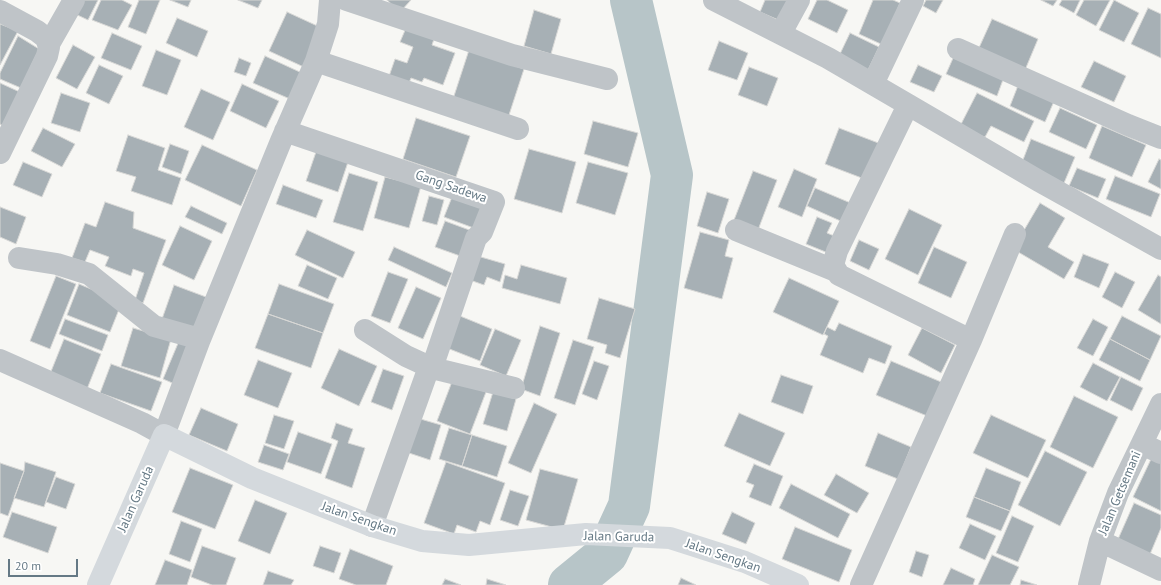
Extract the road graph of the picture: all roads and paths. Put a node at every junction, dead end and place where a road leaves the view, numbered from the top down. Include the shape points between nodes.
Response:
1 (74, 0) edge
2 (330, 0) edge
3 (347, 0) edge
4 (714, 0) edge
5 (799, 0) edge
6 (913, 0) edge
7 (0, 11) edge
8 (782, 33) junction
9 (49, 44) junction
10 (958, 49) dead end
11 (316, 61) junction
12 (607, 79) dead end
13 (873, 84) junction
14 (908, 105) junction
15 (518, 129) dead end
16 (285, 131) junction
17 (5, 132) edge
18 (1161, 138) edge
19 (0, 153) edge
20 (736, 230) dead end
21 (1015, 234) dead end
22 (1161, 249) edge
23 (19, 258) dead end
24 (836, 271) junction
25 (364, 330) dead end
26 (200, 339) junction
27 (971, 340) junction
28 (0, 360) edge
29 (430, 367) junction
30 (514, 388) dead end
31 (1161, 404) edge
32 (164, 435) junction
33 (1142, 444) junction
34 (1161, 453) edge
35 (372, 526) junction
36 (567, 537) joint
37 (670, 538) joint
38 (1100, 541) junction
39 (1161, 570) edge
40 (98, 585) edge
41 (798, 585) edge
42 (861, 585) edge
43 (1089, 585) edge

1 - 9 street
2 - 11 street via 328,24
3 - 12 street via 512,54
4 - 8 street
5 - 8 street
6 - 13 street
7 - 9 street via 38,31
8 - 13 street
9 - 17 street via 47,56
10 - 18 street
11 - 15 street
11 - 16 street
13 - 14 street
14 - 22 street
14 - 24 street via 837,252 833,264
16 - 26 street
16 - 29 street, Gang Sadewa via 494,202 482,232 476,238
17 - 19 street
20 - 24 street
21 - 27 street
23 - 26 street via 57,264 89,274 154,326
24 - 27 street via 839,275
25 - 29 street via 406,356
26 - 32 street
27 - 42 street
28 - 32 street
29 - 30 street
29 - 35 street, Gang Sadewa
31 - 33 street, Jalan Getsemani
32 - 35 main road, Jalan Sengkan via 252,478
32 - 40 main road, Jalan Garuda
33 - 34 street
33 - 38 street, Jalan Getsemani via 1118,493
35 - 36 main road, Jalan Sengkan via 422,541 469,545
36 - 37 main road, Jalan Garuda via 586,534
37 - 41 main road, Jalan Sengkan via 745,562
38 - 39 street
38 - 43 street, Jalan Getsemani

